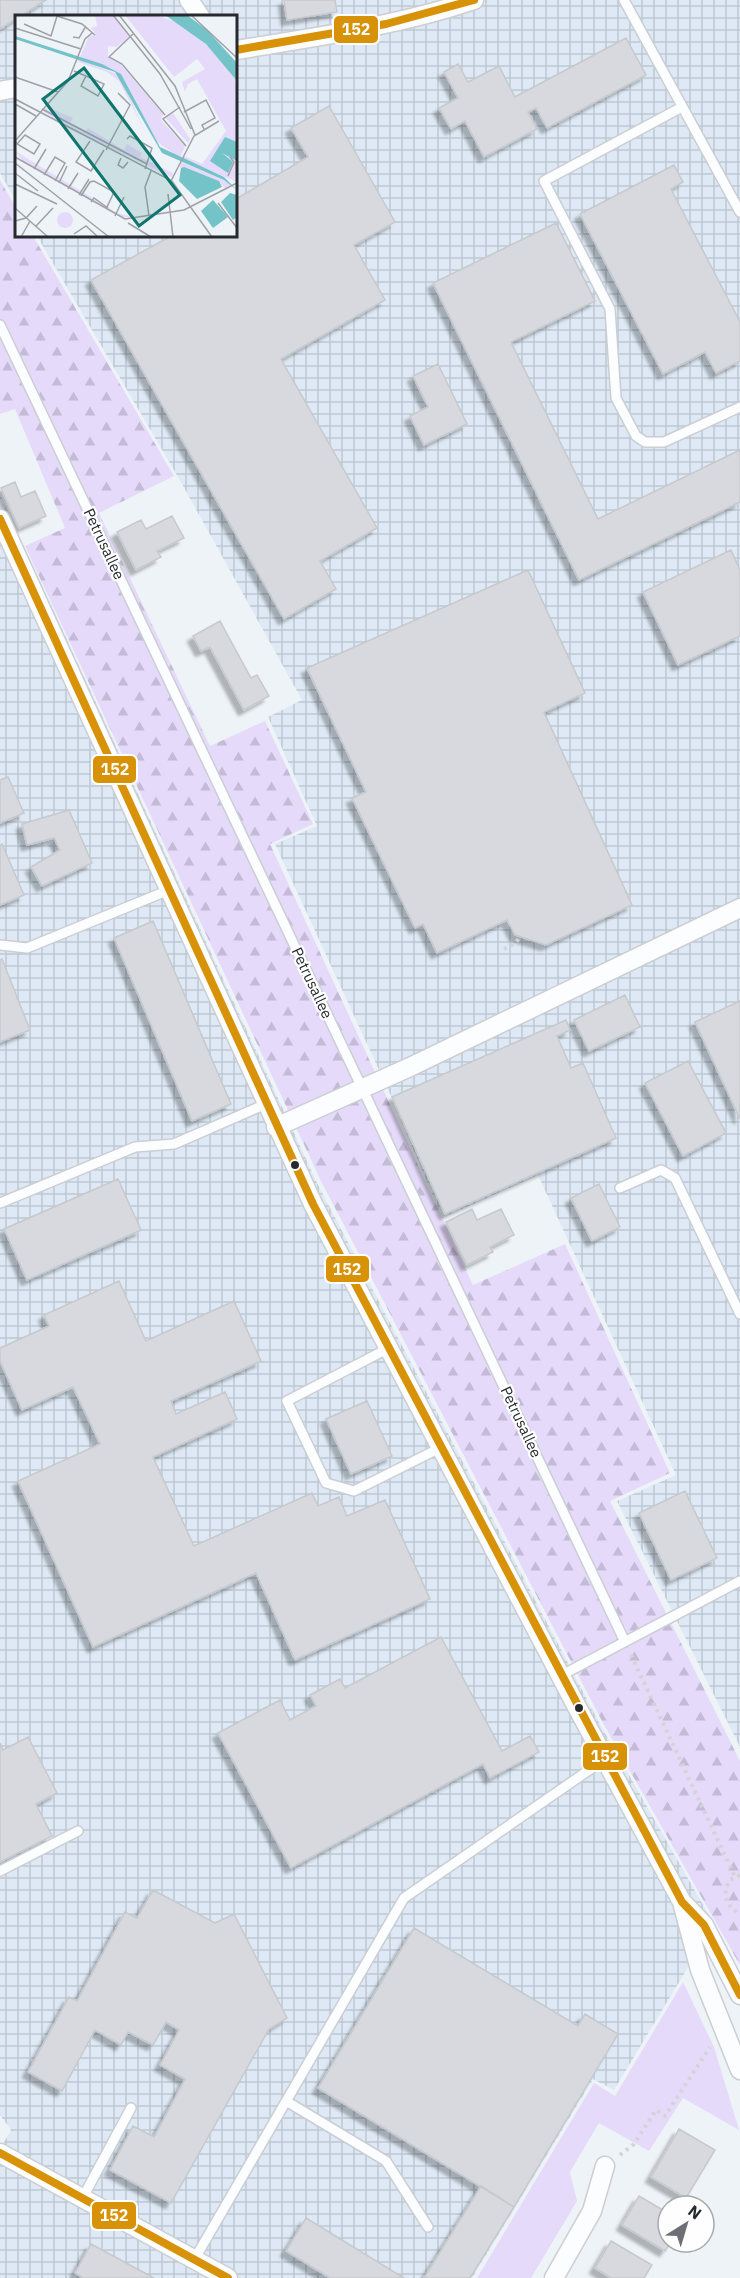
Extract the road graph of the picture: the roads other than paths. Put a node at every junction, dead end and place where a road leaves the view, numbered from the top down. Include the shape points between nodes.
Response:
1 (189, 0) edge
2 (474, 0) edge
3 (624, 0) edge
4 (199, 15) edge
5 (237, 50) edge
6 (15, 88) edge
7 (0, 91) edge
8 (682, 107) junction
9 (740, 212) edge
10 (0, 325) edge
11 (740, 407) edge
12 (0, 519) edge
13 (169, 890) junction
14 (740, 908) edge
15 (0, 945) edge
16 (362, 1089) junction
17 (266, 1104) junction
18 (276, 1127) junction
19 (620, 1188) dead end
20 (0, 1203) edge
21 (740, 1314) edge
22 (388, 1348) junction
23 (441, 1448) junction
24 (740, 1581) edge
25 (625, 1642) junction
26 (560, 1676) junction
27 (605, 1759) junction
28 (78, 1831) dead end
29 (0, 1871) edge
30 (682, 1902) junction
31 (740, 1995) edge
32 (739, 2063) edge
33 (286, 2102) junction
34 (131, 2108) dead end
35 (0, 2153) edge
36 (605, 2166) road end
37 (82, 2199) junction
38 (428, 2227) dead end
39 (194, 2260) junction
40 (228, 2278) edge
41 (554, 2278) edge

1 - 4 street
2 - 5 street via 358,30
3 - 8 lane
6 - 7 street
8 - 9 lane
8 - 11 lane via 544,181 610,309 616,398 636,436 645,442 664,442
10 - 16 lane, Petrusallee
12 - 13 street
13 - 15 lane via 27,948
13 - 17 street
14 - 16 street
16 - 18 street
16 - 25 lane, Petrusallee
17 - 18 street
17 - 20 lane via 174,1144 135,1147
18 - 22 street
19 - 21 lane via 661,1170 675,1178
22 - 23 street
22 - 23 lane via 287,1401 326,1483 354,1491
23 - 26 street
24 - 25 lane
25 - 26 lane
26 - 27 street
27 - 30 street
27 - 33 lane via 404,1898
28 - 29 lane
30 - 31 street via 704,1925
30 - 32 street via 700,1970
33 - 38 lane via 386,2161
33 - 39 lane
34 - 37 lane
35 - 37 street
36 - 41 street via 592,2211
37 - 39 street
39 - 40 street

